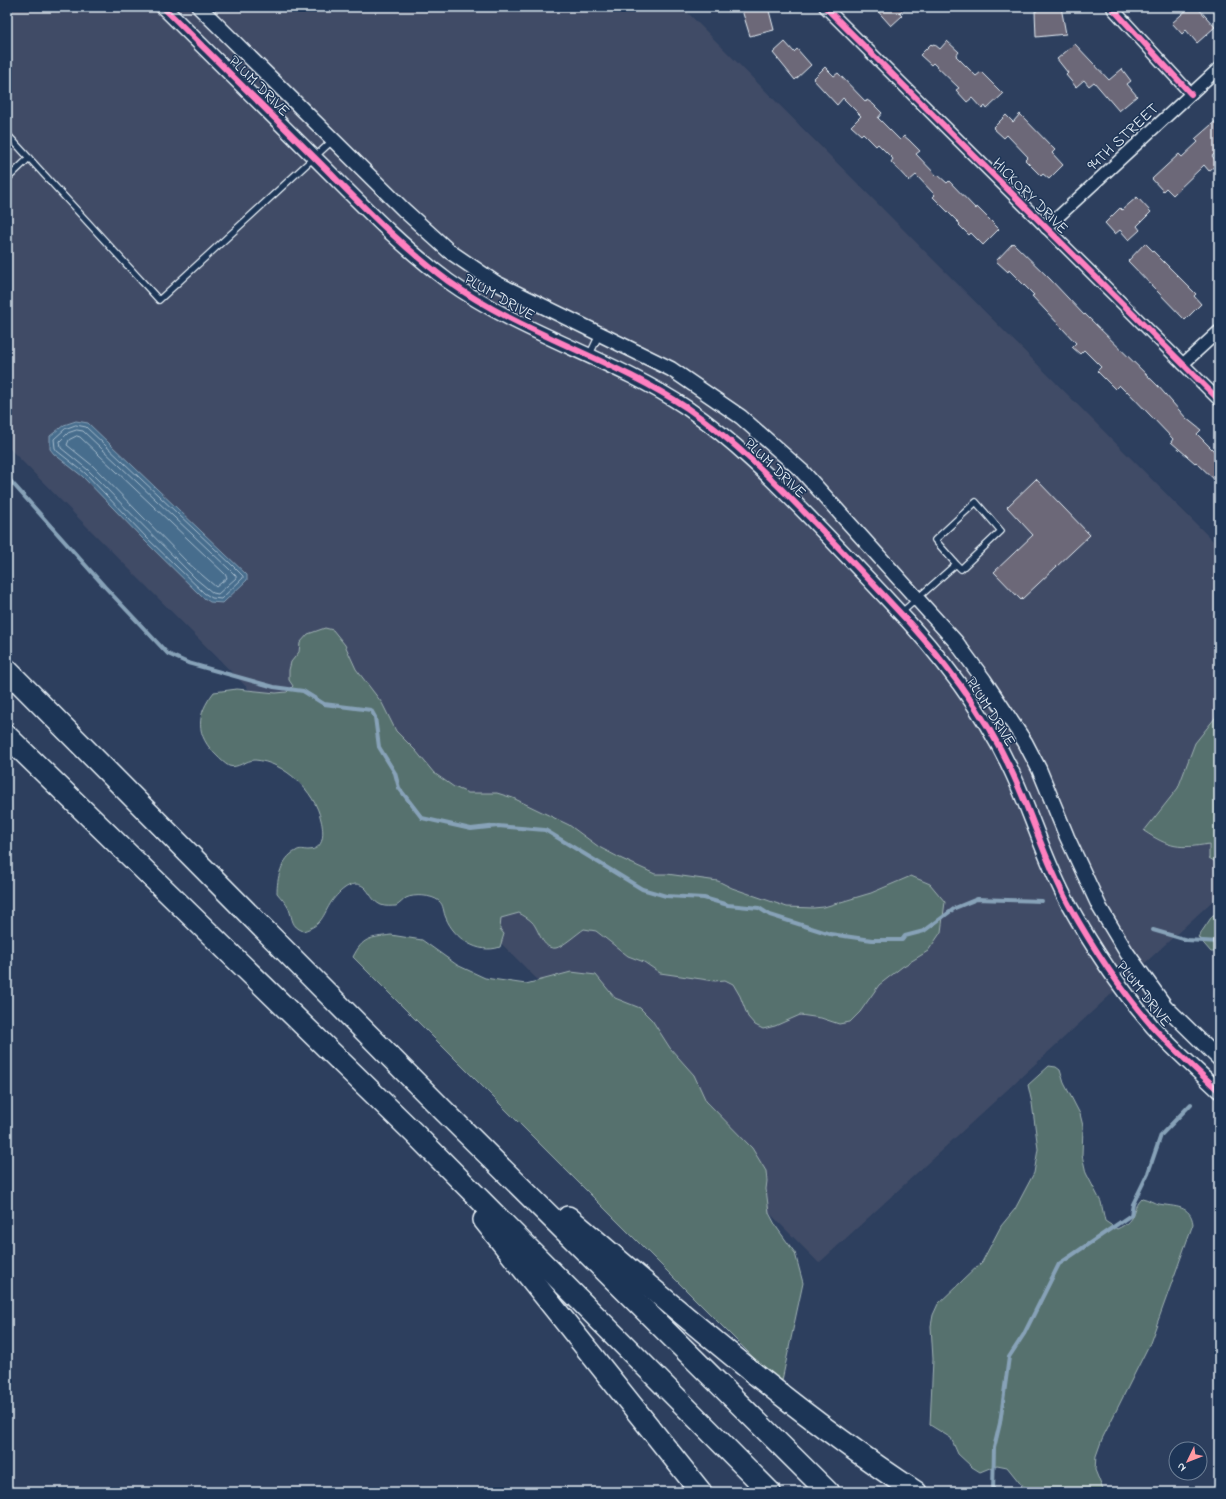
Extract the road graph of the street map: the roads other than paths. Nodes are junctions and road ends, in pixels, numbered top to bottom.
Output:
1 (163, 7) edge
2 (199, 7) edge
3 (825, 7) edge
4 (1113, 9) dead end
5 (1219, 68) edge
6 (1191, 94) junction
7 (7, 134) edge
8 (333, 140) junction
9 (314, 157) junction
10 (29, 158) junction
11 (7, 179) edge
12 (1046, 228) junction
13 (1219, 331) edge
14 (600, 333) junction
15 (589, 357) junction
16 (1183, 364) junction
17 (1219, 400) edge
18 (956, 564) junction
19 (917, 599) junction
20 (901, 614) junction
21 (8, 671) edge
22 (7, 736) edge
23 (1133, 962) junction
24 (1113, 975) junction
25 (1219, 1059) edge
26 (1219, 1091) edge
27 (443, 1110) junction
28 (416, 1135) junction
29 (701, 1492) edge
30 (770, 1492) edge
31 (828, 1492) edge
32 (916, 1492) edge

1 - 9 street, PLUM DRIVE
2 - 8 street, PLUM DRIVE
3 - 12 street, HICKORY DRIVE
4 - 6 street
5 - 6 street, 94TH STREET
6 - 12 street, 94TH STREET
7 - 10 lane
8 - 9 lane
8 - 14 street, PLUM DRIVE
9 - 10 lane
9 - 15 street, PLUM DRIVE
10 - 11 lane
12 - 16 street, HICKORY DRIVE
13 - 16 street
14 - 15 lane
14 - 19 street, PLUM DRIVE
15 - 20 street, PLUM DRIVE
16 - 17 street, HICKORY DRIVE
18 - 18 lane
18 - 19 lane
19 - 20 lane
19 - 23 street, PLUM DRIVE
20 - 24 street, PLUM DRIVE
21 - 27 highway
22 - 28 highway
23 - 24 lane
23 - 25 street, PLUM DRIVE
24 - 26 street, PLUM DRIVE
27 - 31 highway
27 - 32 highway
28 - 29 highway
28 - 30 highway

